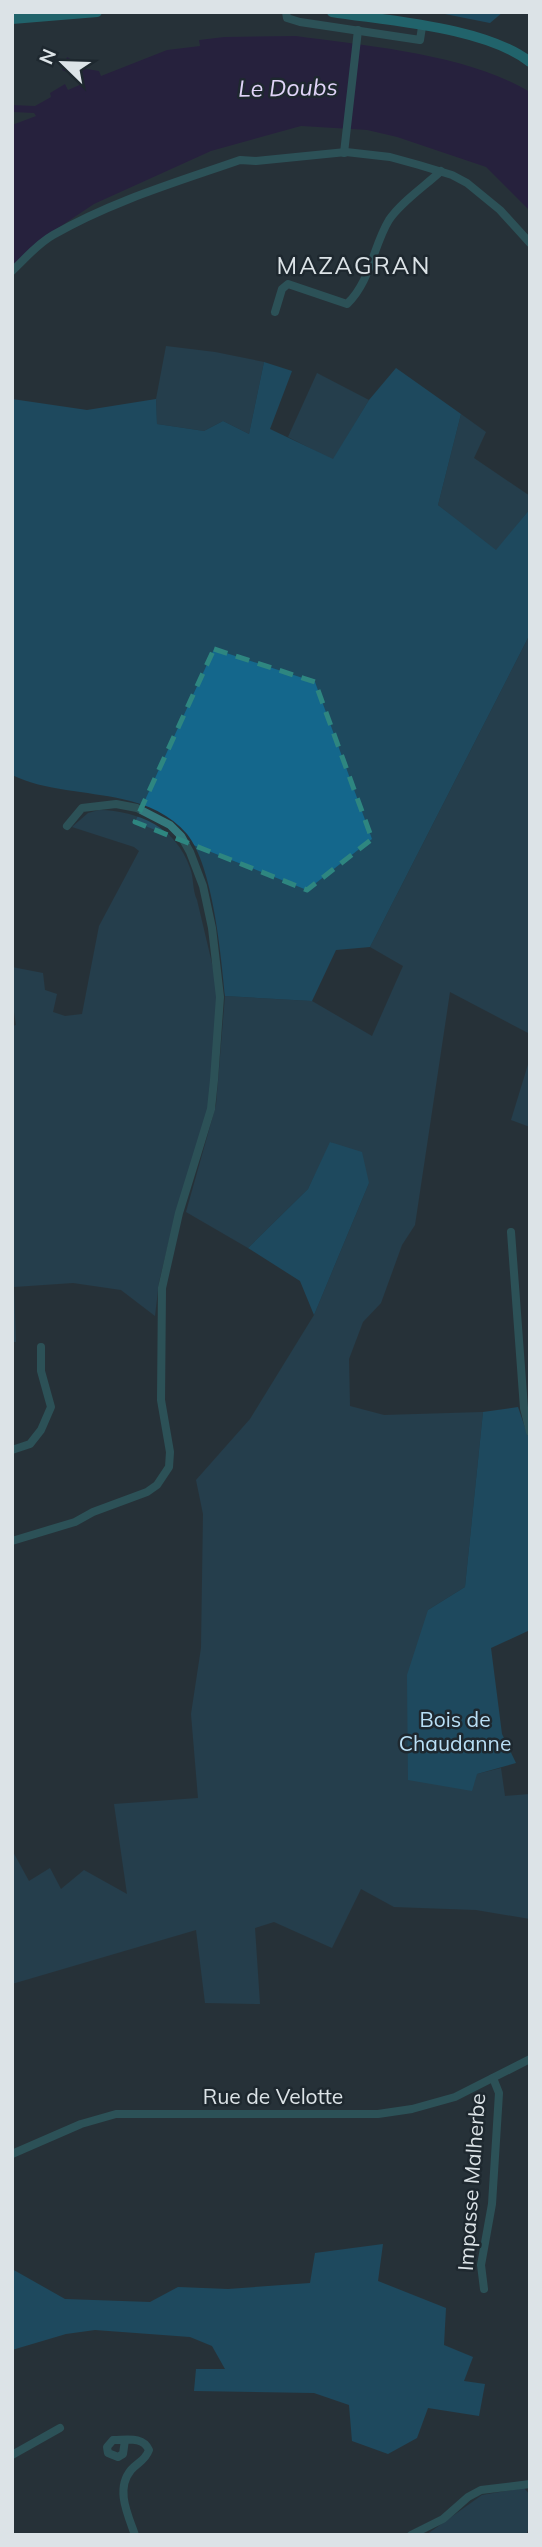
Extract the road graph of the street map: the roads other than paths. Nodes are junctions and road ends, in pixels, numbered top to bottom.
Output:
1 (97, 12) edge
2 (286, 12) edge
3 (332, 12) edge
4 (12, 19) edge
5 (422, 27) junction
6 (358, 34) junction
7 (530, 62) edge
8 (344, 153) junction
9 (441, 171) junction
10 (530, 243) edge
11 (12, 271) edge
12 (275, 312) dead end
13 (66, 826) dead end
14 (511, 1232) dead end
15 (41, 1347) dead end
16 (530, 1432) edge
17 (12, 1450) edge
18 (12, 1541) edge
19 (530, 2059) edge
20 (493, 2078) junction
21 (12, 2154) edge
22 (484, 2289) dead end
23 (60, 2428) dead end
24 (125, 2440) dead end
25 (12, 2455) edge
26 (530, 2484) edge
27 (135, 2535) edge
28 (411, 2535) edge

1 - 4 main road
2 - 6 street
3 - 5 main road
5 - 6 street
5 - 7 main road
6 - 8 street
8 - 9 street
8 - 11 street
9 - 10 street
9 - 12 street
13 - 18 street
14 - 16 street
15 - 17 street
19 - 20 street, Rue de Velotte
20 - 21 street, Rue de Velotte
20 - 22 street, Impasse Malherbe
23 - 25 street
24 - 27 street
26 - 28 street

